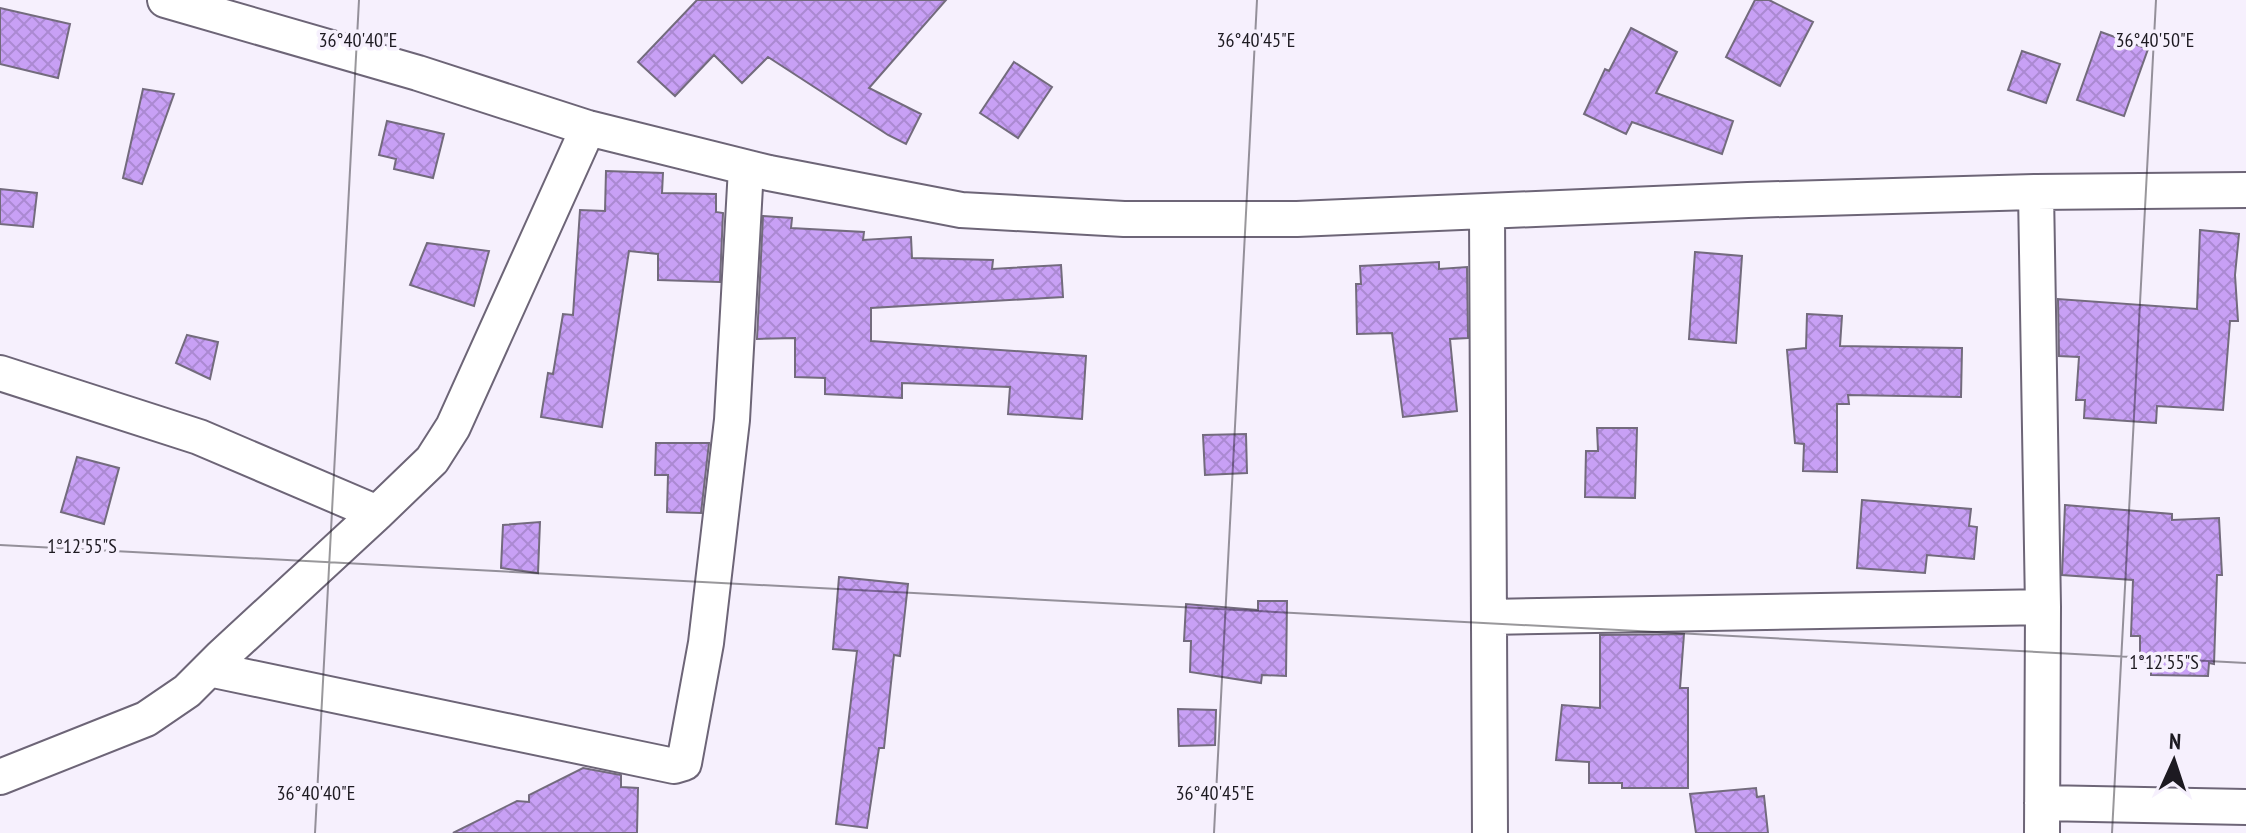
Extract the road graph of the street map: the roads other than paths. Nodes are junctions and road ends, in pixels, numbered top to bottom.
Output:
1 (165, 0) edge
2 (588, 128) junction
3 (746, 168) junction
4 (2246, 190) edge
5 (2036, 192) junction
6 (1487, 211) junction
7 (0, 373) edge
8 (377, 513) junction
9 (2043, 607) junction
10 (1489, 617) junction
11 (209, 669) junction
12 (0, 777) edge
13 (2246, 807) edge
14 (2042, 818) edge
15 (1490, 833) edge

1 - 2 street
2 - 3 street
2 - 8 street
3 - 6 street
3 - 11 street
4 - 5 street
5 - 6 street
5 - 9 street
6 - 10 street
7 - 8 street
8 - 11 street
9 - 10 street
9 - 14 street
10 - 15 street
11 - 12 street
13 - 14 street

